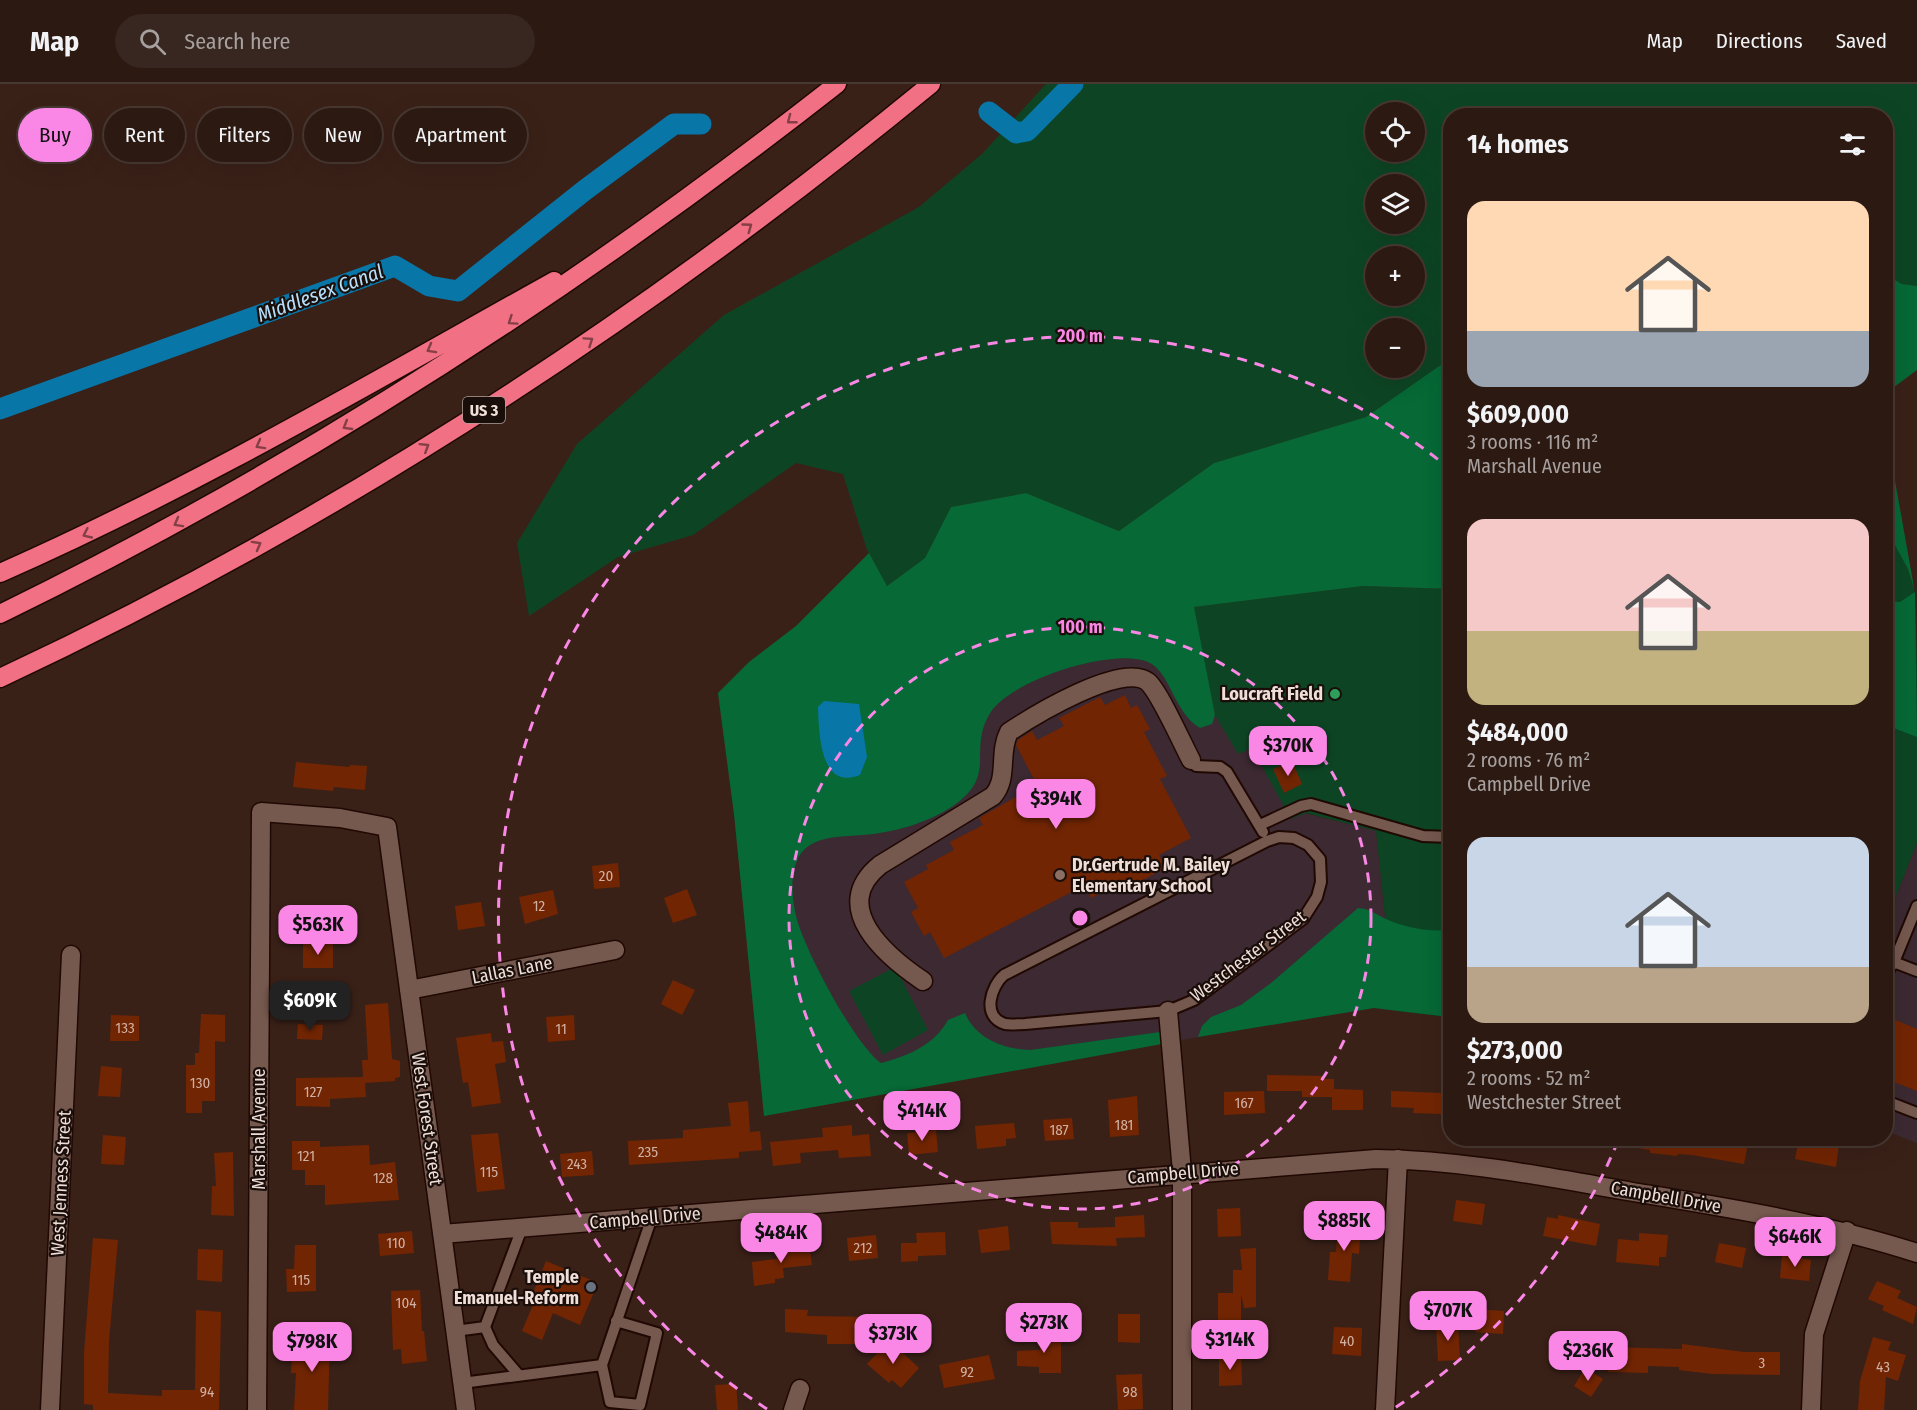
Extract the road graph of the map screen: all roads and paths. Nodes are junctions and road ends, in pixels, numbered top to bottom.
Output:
1 (837, 84) edge
2 (930, 84) edge
3 (647, 229) junction
4 (236, 557) junction
5 (0, 573) edge
6 (0, 614) edge
7 (0, 678) edge
8 (0, 692) edge
9 (1191, 760) joint
10 (1260, 825) junction
11 (387, 827) joint
12 (1443, 837) edge
13 (1267, 841) junction
14 (1917, 906) edge
15 (615, 950) dead end
16 (1893, 955) edge
17 (71, 956) dead end
18 (1893, 962) edge
19 (1917, 971) edge
20 (923, 981) dead end
21 (409, 990) junction
22 (1168, 1011) junction
23 (1893, 1104) edge
24 (1917, 1113) edge
25 (1398, 1159) junction
26 (1182, 1172) junction
27 (652, 1217) junction
28 (522, 1228) junction
29 (1847, 1231) junction
30 (442, 1234) junction
31 (1917, 1252) edge
32 (616, 1321) junction
33 (485, 1327) junction
34 (455, 1331) junction
35 (602, 1365) junction
36 (518, 1374) junction
37 (462, 1383) junction
38 (800, 1389) dead end
39 (50, 1410) edge
40 (257, 1410) edge
41 (466, 1410) edge
42 (793, 1410) edge
43 (1182, 1410) edge
44 (1385, 1410) edge
45 (1811, 1410) edge

1 -> 3 highway
4 -> 2 highway, US 3
3 -> 5 highway
3 -> 6 highway
4 - 7 highway, US 3
4 - 8 highway
9 - 10 lane
9 - 20 street
10 - 12 lane
10 - 13 lane
11 - 21 street, West Forest Street
11 - 40 street, Marshall Avenue
13 - 22 lane, Westchester Street
13 - 22 lane, Westchester Street
14 - 16 lane
15 - 21 street, Lallas Lane
17 - 39 street, West Jenness Street
18 - 19 lane
21 - 30 street, West Forest Street
22 - 26 street
23 - 24 lane
25 - 26 street, Campbell Drive
25 - 29 street, Campbell Drive
25 - 44 street
26 - 27 street, Campbell Drive
26 - 43 street
27 - 28 street, Campbell Drive
27 - 32 lane
28 - 30 street, Campbell Drive
28 - 33 lane
29 - 31 street, Campbell Drive
29 - 45 street
30 - 34 street, West Forest Street
32 - 35 lane
32 - 35 lane
33 - 34 lane
33 - 36 lane
34 - 37 street, West Forest Street
35 - 36 lane
36 - 37 lane
37 - 41 street, West Forest Street
38 - 42 street

